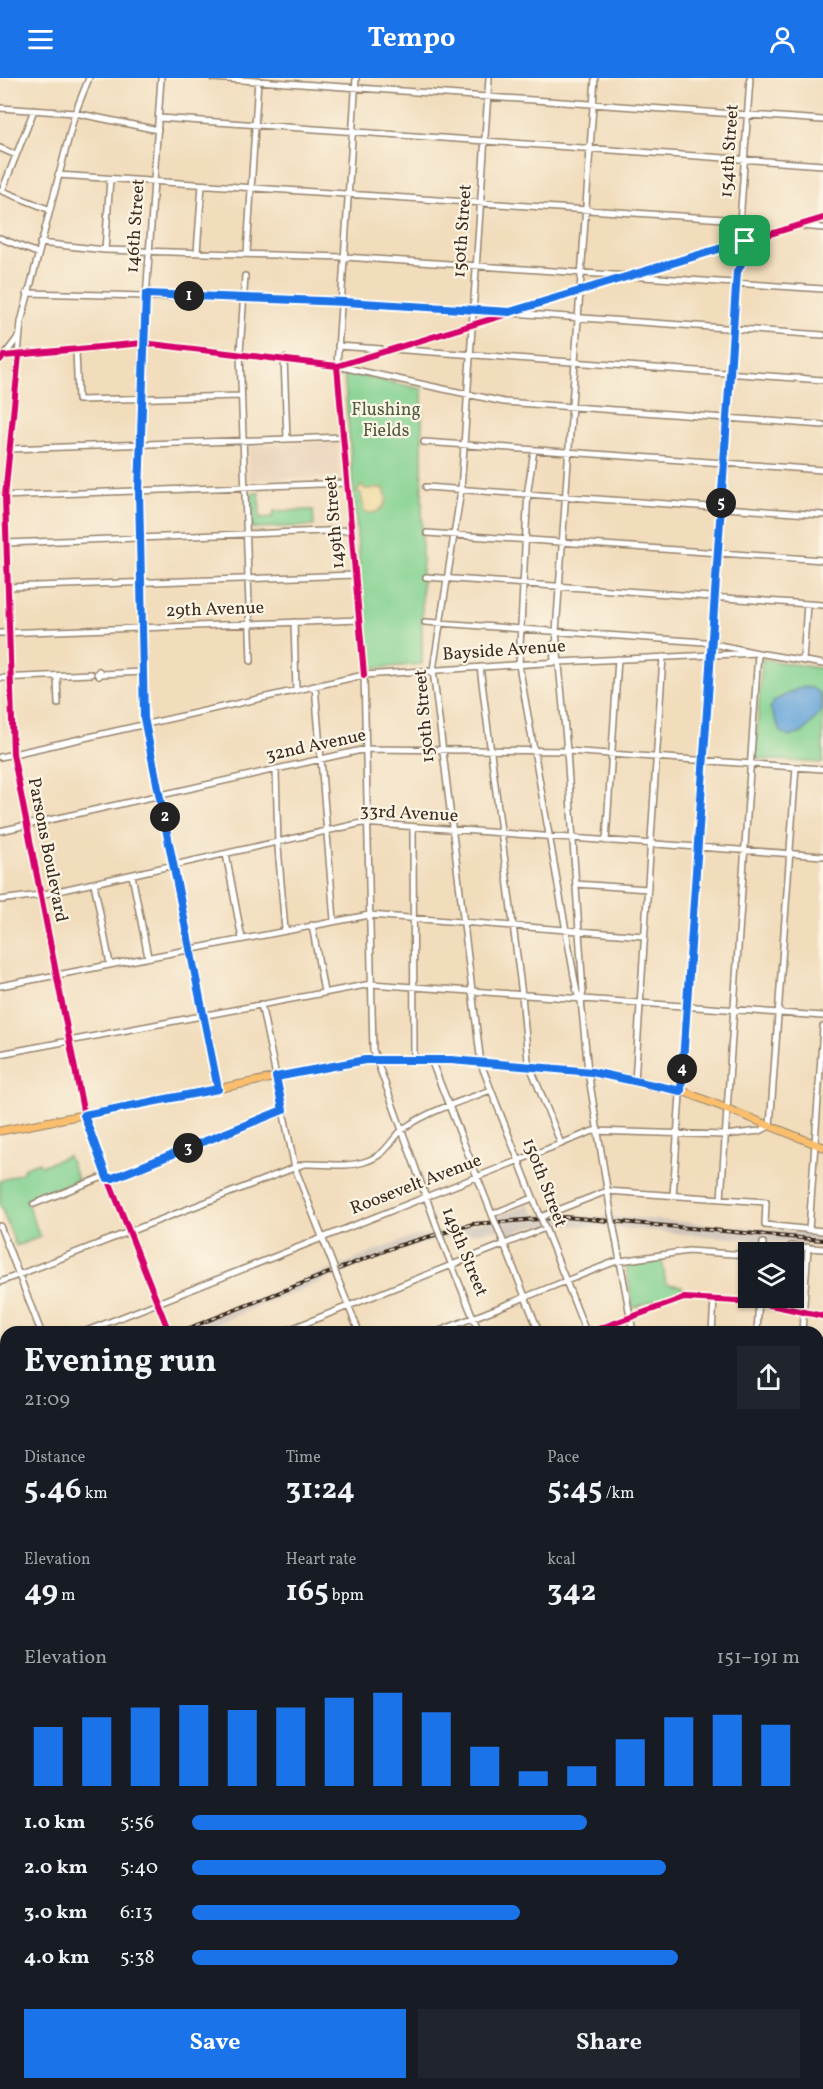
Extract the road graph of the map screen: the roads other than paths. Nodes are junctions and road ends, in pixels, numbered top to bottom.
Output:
1 (89, 78) edge
2 (161, 78) edge
3 (213, 78) edge
4 (356, 78) edge
5 (489, 78) edge
6 (595, 78) edge
7 (750, 78) edge
8 (258, 80) edge
9 (356, 88) junction
10 (488, 97) junction
11 (593, 104) junction
12 (0, 108) edge
13 (34, 110) junction
14 (75, 114) junction
15 (747, 115) junction
16 (159, 118) junction
17 (823, 120) edge
18 (255, 126) junction
19 (158, 130) junction
20 (352, 132) junction
21 (485, 142) junction
22 (0, 148) edge
23 (590, 149) junction
24 (16, 155) junction
25 (744, 159) junction
26 (823, 165) edge
27 (58, 175) junction
28 (110, 179) junction
29 (154, 182) junction
30 (202, 185) junction
31 (251, 188) junction
32 (1, 190) edge
33 (348, 195) junction
34 (480, 204) junction
35 (48, 209) junction
36 (585, 210) junction
37 (823, 218) edge
38 (740, 220) junction
39 (797, 225) junction
40 (823, 228) edge
41 (0, 238) edge
42 (742, 242) junction
43 (40, 243) junction
44 (105, 250) junction
45 (149, 252) junction
46 (197, 252) junction
47 (37, 253) junction
48 (247, 253) junction
49 (344, 257) junction
50 (476, 266) junction
51 (663, 266) junction
52 (580, 273) junction
53 (245, 276) dead end
54 (632, 276) junction
55 (663, 278) junction
56 (736, 284) junction
57 (823, 289) edge
58 (579, 291) junction
59 (27, 293) junction
60 (146, 294) junction
61 (243, 298) junction
62 (341, 302) junction
63 (541, 303) junction
64 (473, 310) junction
65 (510, 312) junction
66 (540, 315) junction
67 (577, 318) junction
68 (472, 323) junction
69 (733, 329) junction
70 (20, 335) junction
71 (823, 335) edge
72 (416, 340) junction
73 (143, 343) junction
74 (338, 346) junction
75 (386, 349) junction
76 (76, 350) junction
77 (417, 351) junction
78 (240, 353) junction
79 (19, 355) junction
80 (470, 356) junction
81 (1, 358) edge
82 (284, 358) junction
83 (353, 358) junction
84 (574, 363) junction
85 (337, 366) junction
86 (354, 369) junction
87 (730, 373) junction
88 (823, 380) edge
89 (467, 395) junction
90 (242, 396) junction
91 (141, 399) junction
92 (571, 407) junction
93 (726, 418) junction
94 (823, 425) edge
95 (343, 437) junction
96 (287, 439) junction
97 (243, 441) junction
98 (424, 442) dead end
99 (140, 444) junction
100 (464, 445) junction
101 (9, 449) junction
102 (534, 450) junction
103 (568, 452) junction
104 (723, 463) junction
105 (823, 470) edge
106 (347, 483) junction
107 (245, 487) junction
108 (426, 487) dead end
109 (460, 490) junction
110 (139, 491) junction
111 (528, 494) junction
112 (2, 496) edge
113 (565, 497) junction
114 (720, 508) junction
115 (823, 515) edge
116 (351, 530) junction
117 (427, 533) dead end
118 (246, 534) junction
119 (454, 535) junction
120 (140, 538) junction
121 (525, 540) junction
122 (562, 542) junction
123 (6, 543) junction
124 (717, 553) junction
125 (823, 560) edge
126 (355, 575) junction
127 (426, 577) dead end
128 (248, 579) junction
129 (448, 579) junction
130 (142, 583) junction
131 (523, 584) junction
132 (8, 587) junction
133 (559, 587) junction
134 (714, 598) junction
135 (807, 604) junction
136 (823, 605) edge
137 (360, 620) junction
138 (294, 622) junction
139 (425, 622) dead end
140 (250, 624) junction
141 (441, 624) junction
142 (144, 627) junction
143 (521, 629) junction
144 (9, 632) junction
145 (556, 632) junction
146 (0, 633) edge
147 (711, 643) junction
148 (758, 653) junction
149 (710, 656) junction
150 (663, 657) junction
151 (618, 659) junction
152 (251, 661) dead end
153 (803, 661) junction
154 (556, 662) junction
155 (823, 664) edge
156 (519, 665) junction
157 (480, 667) junction
158 (433, 670) junction
159 (143, 672) junction
160 (91, 674) dead end
161 (101, 674) dead end
162 (364, 675) junction
163 (57, 676) junction
164 (11, 677) junction
165 (0, 678) edge
166 (315, 686) junction
167 (296, 690) junction
168 (57, 704) dead end
169 (146, 724) junction
170 (366, 749) junction
171 (442, 750) junction
172 (491, 750) junction
173 (533, 750) junction
174 (567, 751) junction
175 (13, 754) junction
176 (612, 754) junction
177 (657, 757) junction
178 (0, 758) edge
179 (320, 759) junction
180 (703, 760) junction
181 (751, 764) junction
182 (796, 767) junction
183 (276, 769) junction
184 (823, 769) edge
185 (160, 795) junction
186 (367, 824) junction
187 (27, 825) junction
188 (412, 828) junction
189 (452, 830) junction
190 (0, 831) edge
191 (326, 831) junction
192 (502, 834) junction
193 (550, 837) junction
194 (573, 839) junction
195 (606, 841) junction
196 (279, 842) junction
197 (651, 844) junction
198 (697, 847) junction
199 (745, 851) junction
200 (226, 854) junction
201 (790, 854) junction
202 (823, 856) edge
203 (174, 865) junction
204 (132, 875) junction
205 (94, 883) junction
206 (576, 884) junction
207 (648, 889) junction
208 (40, 895) junction
209 (0, 900) edge
210 (369, 915) junction
211 (412, 917) junction
212 (334, 921) junction
213 (463, 921) junction
214 (312, 925) junction
215 (514, 926) junction
216 (285, 930) junction
217 (566, 930) junction
218 (579, 932) junction
219 (644, 936) junction
220 (242, 939) junction
221 (190, 949) junction
222 (148, 957) junction
223 (110, 964) junction
224 (56, 975) junction
225 (371, 984) junction
226 (0, 986) edge
227 (413, 986) junction
228 (471, 991) junction
229 (324, 992) junction
230 (522, 995) junction
231 (581, 1000) junction
232 (261, 1004) junction
233 (640, 1004) junction
234 (686, 1007) junction
235 (734, 1010) junction
236 (779, 1014) junction
237 (203, 1016) junction
238 (823, 1016) edge
239 (823, 1027) edge
240 (69, 1041) junction
241 (0, 1054) edge
242 (377, 1060) junction
243 (414, 1060) junction
244 (431, 1060) junction
245 (480, 1062) junction
246 (530, 1066) junction
247 (588, 1071) junction
248 (276, 1077) junction
249 (635, 1081) junction
250 (218, 1089) junction
251 (491, 1090) junction
252 (681, 1091) junction
253 (450, 1106) junction
254 (727, 1108) junction
255 (283, 1110) junction
256 (84, 1115) junction
257 (770, 1126) junction
258 (403, 1129) junction
259 (0, 1131) edge
260 (597, 1131) junction
261 (725, 1135) junction
262 (678, 1136) junction
263 (815, 1143) junction
264 (561, 1144) junction
265 (823, 1147) edge
266 (519, 1161) junction
267 (295, 1168) junction
268 (478, 1177) junction
269 (107, 1178) junction
270 (607, 1191) junction
271 (673, 1196) junction
272 (426, 1197) junction
273 (533, 1198) junction
274 (721, 1199) junction
275 (34, 1204) dead end
276 (493, 1215) junction
277 (541, 1218) junction
278 (0, 1226) edge
279 (545, 1228) junction
280 (809, 1230) junction
281 (823, 1231) edge
282 (129, 1233) junction
283 (322, 1238) junction
284 (504, 1245) junction
285 (804, 1247) edge
286 (808, 1247) junction
287 (823, 1248) edge
288 (738, 1254) edge
289 (619, 1261) junction
290 (453, 1265) junction
291 (18, 1275) junction
292 (566, 1281) junction
293 (0, 1282) edge
294 (525, 1297) junction
295 (714, 1299) junction
296 (738, 1300) edge
297 (157, 1303) junction
298 (349, 1306) junction
299 (758, 1308) edge
300 (788, 1308) edge
301 (803, 1312) junction
302 (823, 1316) edge
303 (473, 1317) junction
304 (628, 1318) junction
305 (38, 1326) edge
306 (99, 1326) edge
307 (167, 1326) edge
308 (298, 1326) edge
309 (357, 1326) edge
310 (451, 1326) edge
311 (477, 1326) edge
312 (537, 1326) edge
313 (585, 1326) edge
314 (605, 1326) edge
315 (631, 1326) edge
316 (712, 1326) edge
317 (757, 1326) edge
318 (802, 1326) edge

1 - 14 street, Parsons Boulevard
2 - 16 street, 146th Street
3 - 8 street
4 - 9 street, 149th Street
5 - 10 street, 150th Street
6 - 11 street
7 - 15 street, 154th Street
8 - 9 street
8 - 18 street
9 - 10 street
9 - 20 street, 149th Street
10 - 11 street
10 - 21 street, 150th Street
11 - 15 street
11 - 23 street
12 - 13 street
13 - 14 street
13 - 24 street
14 - 19 street
14 - 27 street, Parsons Boulevard
15 - 17 street
15 - 25 street, 154th Street
16 - 18 street
16 - 19 street, 146th Street
18 - 20 street
18 - 31 street
19 - 29 street, 146th Street
20 - 21 street
20 - 33 street, 149th Street
21 - 23 street
21 - 34 street, 150th Street
22 - 24 street
23 - 25 street
23 - 36 street
24 - 32 street
25 - 26 street
25 - 38 street, 154th Street
27 - 28 street
27 - 35 street, Parsons Boulevard
28 - 29 street
28 - 44 street
29 - 30 street
29 - 45 street, 146th Street
30 - 31 street
30 - 46 street
31 - 33 street
31 - 48 street
32 - 35 street
33 - 34 street
33 - 49 street, 149th Street
34 - 36 street
34 - 50 street, 150th Street
35 - 43 street, Parsons Boulevard
36 - 38 street
36 - 52 street
37 - 39 street
38 - 42 street, 154th Street
39 - 40 street
39 - 42 street
41 - 47 street
42 - 51 street
42 - 56 street, 154th Street
43 - 44 street
43 - 47 street, Parsons Boulevard
44 - 45 street
45 - 46 street
45 - 60 street, 146th Street
46 - 48 street
47 - 59 street, Parsons Boulevard
48 - 49 street
49 - 50 street
49 - 62 street, 149th Street
50 - 52 street
50 - 64 street, 150th Street
51 - 54 street
51 - 55 street
52 - 54 street
52 - 58 street
53 - 61 street
54 - 55 street
54 - 58 street
55 - 56 street
56 - 57 street
56 - 69 street, 154th Street
58 - 63 street
58 - 67 street
59 - 60 street
59 - 70 street, Parsons Boulevard
60 - 61 street
60 - 73 street, 146th Street
61 - 62 street
61 - 78 street
62 - 64 street
62 - 74 street, 149th Street
63 - 65 street
63 - 66 street
64 - 65 street
64 - 68 street, 150th Street
65 - 66 street
65 - 68 street
66 - 67 street
67 - 69 street
67 - 84 street
68 - 72 street
68 - 80 street, 150th Street
69 - 71 street
69 - 87 street, 154th Street
70 - 79 street, Parsons Boulevard
70 - 81 street
72 - 75 street
72 - 77 street
73 - 76 street
73 - 78 street
73 - 91 street, 146th Street
74 - 75 street
74 - 85 street, 149th Street
75 - 77 street
75 - 83 street
76 - 79 street
76 - 91 street
77 - 80 street
78 - 82 street
78 - 90 street
79 - 81 street
79 - 101 street, Parsons Boulevard
80 - 84 street
80 - 89 street, 150th Street
82 - 85 street
82 - 96 street
83 - 85 street
83 - 86 street
84 - 87 street
84 - 92 street
85 - 86 street
85 - 95 street, 149th Street
86 - 89 street
87 - 88 street
87 - 93 street, 154th Street
89 - 92 street
89 - 100 street, 150th Street
90 - 91 street
90 - 97 street
91 - 99 street, 146th Street
92 - 93 street
92 - 103 street
93 - 94 street
93 - 104 street, 154th Street
95 - 96 street
95 - 106 street, 149th Street
96 - 97 street
97 - 99 street
97 - 107 street
98 - 100 street
99 - 101 street
99 - 110 street, 146th Street
100 - 102 street
100 - 109 street, 150th Street
101 - 112 street, Parsons Boulevard
102 - 103 street
102 - 111 street
103 - 104 street
103 - 113 street
104 - 105 street
104 - 114 street, 154th Street
106 - 107 street
106 - 116 street, 149th Street
107 - 110 street
107 - 118 street
108 - 109 street
109 - 111 street
109 - 119 street, 150th Street
110 - 112 street
110 - 120 street, 146th Street
111 - 113 street
111 - 121 street
112 - 123 street, Parsons Boulevard
113 - 114 street
113 - 122 street
114 - 115 street
114 - 124 street, 154th Street
116 - 118 street
116 - 126 street, 149th Street
117 - 119 street
118 - 120 street
118 - 128 street
119 - 121 street
119 - 129 street, 150th Street
120 - 123 street
120 - 130 street, 146th Street
121 - 122 street
121 - 131 street
122 - 124 street
122 - 133 street
123 - 132 street, Parsons Boulevard
124 - 125 street
124 - 134 street, 154th Street
126 - 128 street
126 - 137 street, 149th Street
127 - 129 street
128 - 130 street
128 - 140 street
129 - 131 street
129 - 141 street, 150th Street
130 - 132 street
130 - 142 street, 146th Street
131 - 133 street
131 - 143 street
132 - 144 street, Parsons Boulevard
133 - 134 street
133 - 145 street
134 - 135 street
134 - 147 street, 154th Street
135 - 136 street
135 - 153 street
137 - 138 street, 29th Avenue
137 - 162 street, 149th Street
138 - 140 street, 29th Avenue
138 - 167 street
139 - 141 street
140 - 142 street, 29th Avenue
140 - 152 street
141 - 143 street
141 - 158 street, 150th Street
142 - 144 street, 29th Avenue
142 - 159 street, 146th Street
143 - 145 street
143 - 156 street
144 - 146 street, 29th Avenue
144 - 164 street, Parsons Boulevard
145 - 147 street
145 - 154 street
147 - 148 street
147 - 149 street, 154th Street
148 - 149 street, Bayside Avenue
148 - 153 street, Bayside Avenue
148 - 181 street
149 - 150 street, Bayside Avenue
149 - 180 street, 154th Street
150 - 151 street, Bayside Avenue
150 - 177 street
151 - 154 street, Bayside Avenue
151 - 176 street
153 - 155 street
154 - 156 street, Bayside Avenue
154 - 174 street
156 - 157 street, Bayside Avenue
156 - 173 street
157 - 158 street, Bayside Avenue
157 - 172 street
158 - 162 street, Bayside Avenue
158 - 171 street, 150th Street
159 - 161 street
159 - 169 street, 146th Street
160 - 163 street
162 - 166 street, Bayside Avenue
162 - 170 street, 149th Street
163 - 164 street
163 - 168 street
164 - 165 street
164 - 175 street, Parsons Boulevard
166 - 167 street, Bayside Avenue
166 - 179 street
167 - 169 street, Bayside Avenue
169 - 175 street, Bayside Avenue
169 - 185 street, 146th Street
170 - 171 street, 32nd Avenue
170 - 179 street, 32nd Avenue
170 - 186 street, 149th Street
171 - 172 street, 32nd Avenue
171 - 189 street, 150th Street
172 - 173 street, 32nd Avenue
172 - 192 street
173 - 174 street, 32nd Avenue
173 - 193 street
174 - 176 street, 32nd Avenue
174 - 194 street
175 - 178 street, Bayside Avenue
175 - 187 street, Parsons Boulevard
176 - 177 street, 32nd Avenue
176 - 195 street
177 - 180 street, 32nd Avenue
177 - 197 street
179 - 183 street, 32nd Avenue
179 - 191 street
180 - 181 street, 32nd Avenue
180 - 198 street, 154th Street
181 - 182 street, 32nd Avenue
181 - 199 street
182 - 184 street, 32nd Avenue
182 - 201 street
183 - 185 street, 32nd Avenue
183 - 196 street
185 - 187 street, 32nd Avenue
185 - 203 street, 146th Street
186 - 188 street, 33rd Avenue
186 - 191 street, 33rd Avenue
186 - 210 street, 149th Street
187 - 190 street, 32nd Avenue
187 - 208 street, Parsons Boulevard
188 - 189 street, 33rd Avenue
188 - 211 street
189 - 192 street, 33rd Avenue
189 - 213 street, 150th Street
191 - 196 street, 33rd Avenue
191 - 212 street
192 - 193 street, 33rd Avenue
192 - 215 street
193 - 194 street, 33rd Avenue
193 - 217 street
194 - 195 street, 33rd Avenue
194 - 206 street
195 - 197 street, 33rd Avenue
196 - 200 street, 33rd Avenue
196 - 216 street
197 - 198 street, 33rd Avenue
197 - 207 street
198 - 199 street, 33rd Avenue
198 - 234 street, 154th Street
199 - 201 street, 33rd Avenue
199 - 235 street
200 - 203 street, 33rd Avenue
200 - 220 street
201 - 202 street, 33rd Avenue
201 - 236 street
203 - 204 street, 33rd Avenue
203 - 221 street, 146th Street
204 - 205 street, 33rd Avenue
204 - 222 street
205 - 208 street, 33rd Avenue
205 - 223 street
206 - 207 street
206 - 218 street
207 - 219 street
208 - 209 street, 33rd Avenue
208 - 224 street, Parsons Boulevard
210 - 211 street
210 - 212 street
210 - 225 street, 149th Street
211 - 213 street
211 - 227 street
212 - 214 street
213 - 215 street
213 - 228 street, 150th Street
214 - 216 street
214 - 229 street
215 - 217 street
215 - 230 street
216 - 220 street
217 - 218 street
217 - 231 street
218 - 219 street
218 - 231 street
219 - 233 street
220 - 221 street
221 - 222 street
221 - 237 street, 146th Street
222 - 223 street
223 - 224 street
224 - 226 street
224 - 240 street, Parsons Boulevard
225 - 227 street
225 - 229 street
225 - 242 street, 149th Street
227 - 228 street
227 - 243 street
228 - 230 street
228 - 245 street, 150th Street
229 - 232 street
230 - 231 street
230 - 246 street
231 - 233 street
231 - 247 street
232 - 237 street
232 - 248 street
233 - 234 street
233 - 249 street
234 - 235 street
234 - 252 street, 154th Street
235 - 236 street
235 - 254 street
236 - 238 street
236 - 257 street
237 - 240 street
237 - 250 street, 146th Street
239 - 263 street
240 - 241 street
240 - 256 street, Parsons Boulevard
242 - 243 main road
242 - 248 main road
242 - 258 street, 149th Street
243 - 244 main road
244 - 245 main road
244 - 253 street
245 - 246 main road
245 - 251 street, 150th Street
246 - 247 main road
246 - 264 street
247 - 249 main road
247 - 260 street
248 - 250 main road
248 - 255 street
249 - 252 main road
250 - 256 main road
251 - 253 street
251 - 266 street, 150th Street
252 - 254 main road
252 - 262 street, 154th Street
253 - 258 street
253 - 268 street
254 - 257 main road
254 - 261 street
255 - 267 street
255 - 269 street
256 - 259 main road
256 - 269 street, Parsons Boulevard
257 - 261 street, Roosevelt Avenue
257 - 263 main road
258 - 267 street
258 - 272 street, 149th Street
260 - 262 street, Roosevelt Avenue
260 - 264 street, Roosevelt Avenue
260 - 270 street
261 - 262 street, Roosevelt Avenue
261 - 274 street
262 - 271 street, 154th Street
263 - 265 main road
263 - 280 street
264 - 266 street, Roosevelt Avenue
266 - 268 street, Roosevelt Avenue
266 - 273 street, 150th Street
267 - 282 street
267 - 283 street
268 - 272 street, Roosevelt Avenue
268 - 276 street
269 - 275 street
269 - 282 street, Parsons Boulevard
270 - 271 street
270 - 277 street, bridge
270 - 289 street, bridge
271 - 274 street
272 - 283 street, Roosevelt Avenue
272 - 290 street, 149th Street, bridge
273 - 276 street
273 - 277 street, 150th Street, bridge
274 - 280 street
276 - 284 street, bridge
277 - 279 street, 150th Street, bridge
278 - 291 street
279 - 284 street
279 - 292 street, 150th Street
280 - 281 street
282 - 291 street
282 - 297 street, Parsons Boulevard
283 - 297 street, Roosevelt Avenue
283 - 298 street, bridge
284 - 290 street
284 - 294 street
285 - 286 street
286 - 287 street
286 - 301 street
288 - 289 street
289 - 292 street
289 - 304 street
290 - 298 street
290 - 303 street, 149th Street
291 - 293 street
291 - 305 street
292 - 294 street
292 - 313 street, 150th Street
294 - 303 street
294 - 312 street
295 - 296 street
295 - 304 street
295 - 316 street
297 - 306 street, Roosevelt Avenue
297 - 307 street, Parsons Boulevard
298 - 308 street
298 - 309 street
299 - 317 street
300 - 301 street
301 - 302 street
301 - 318 street
303 - 310 street
303 - 311 street, 149th Street
304 - 314 street
304 - 315 street

